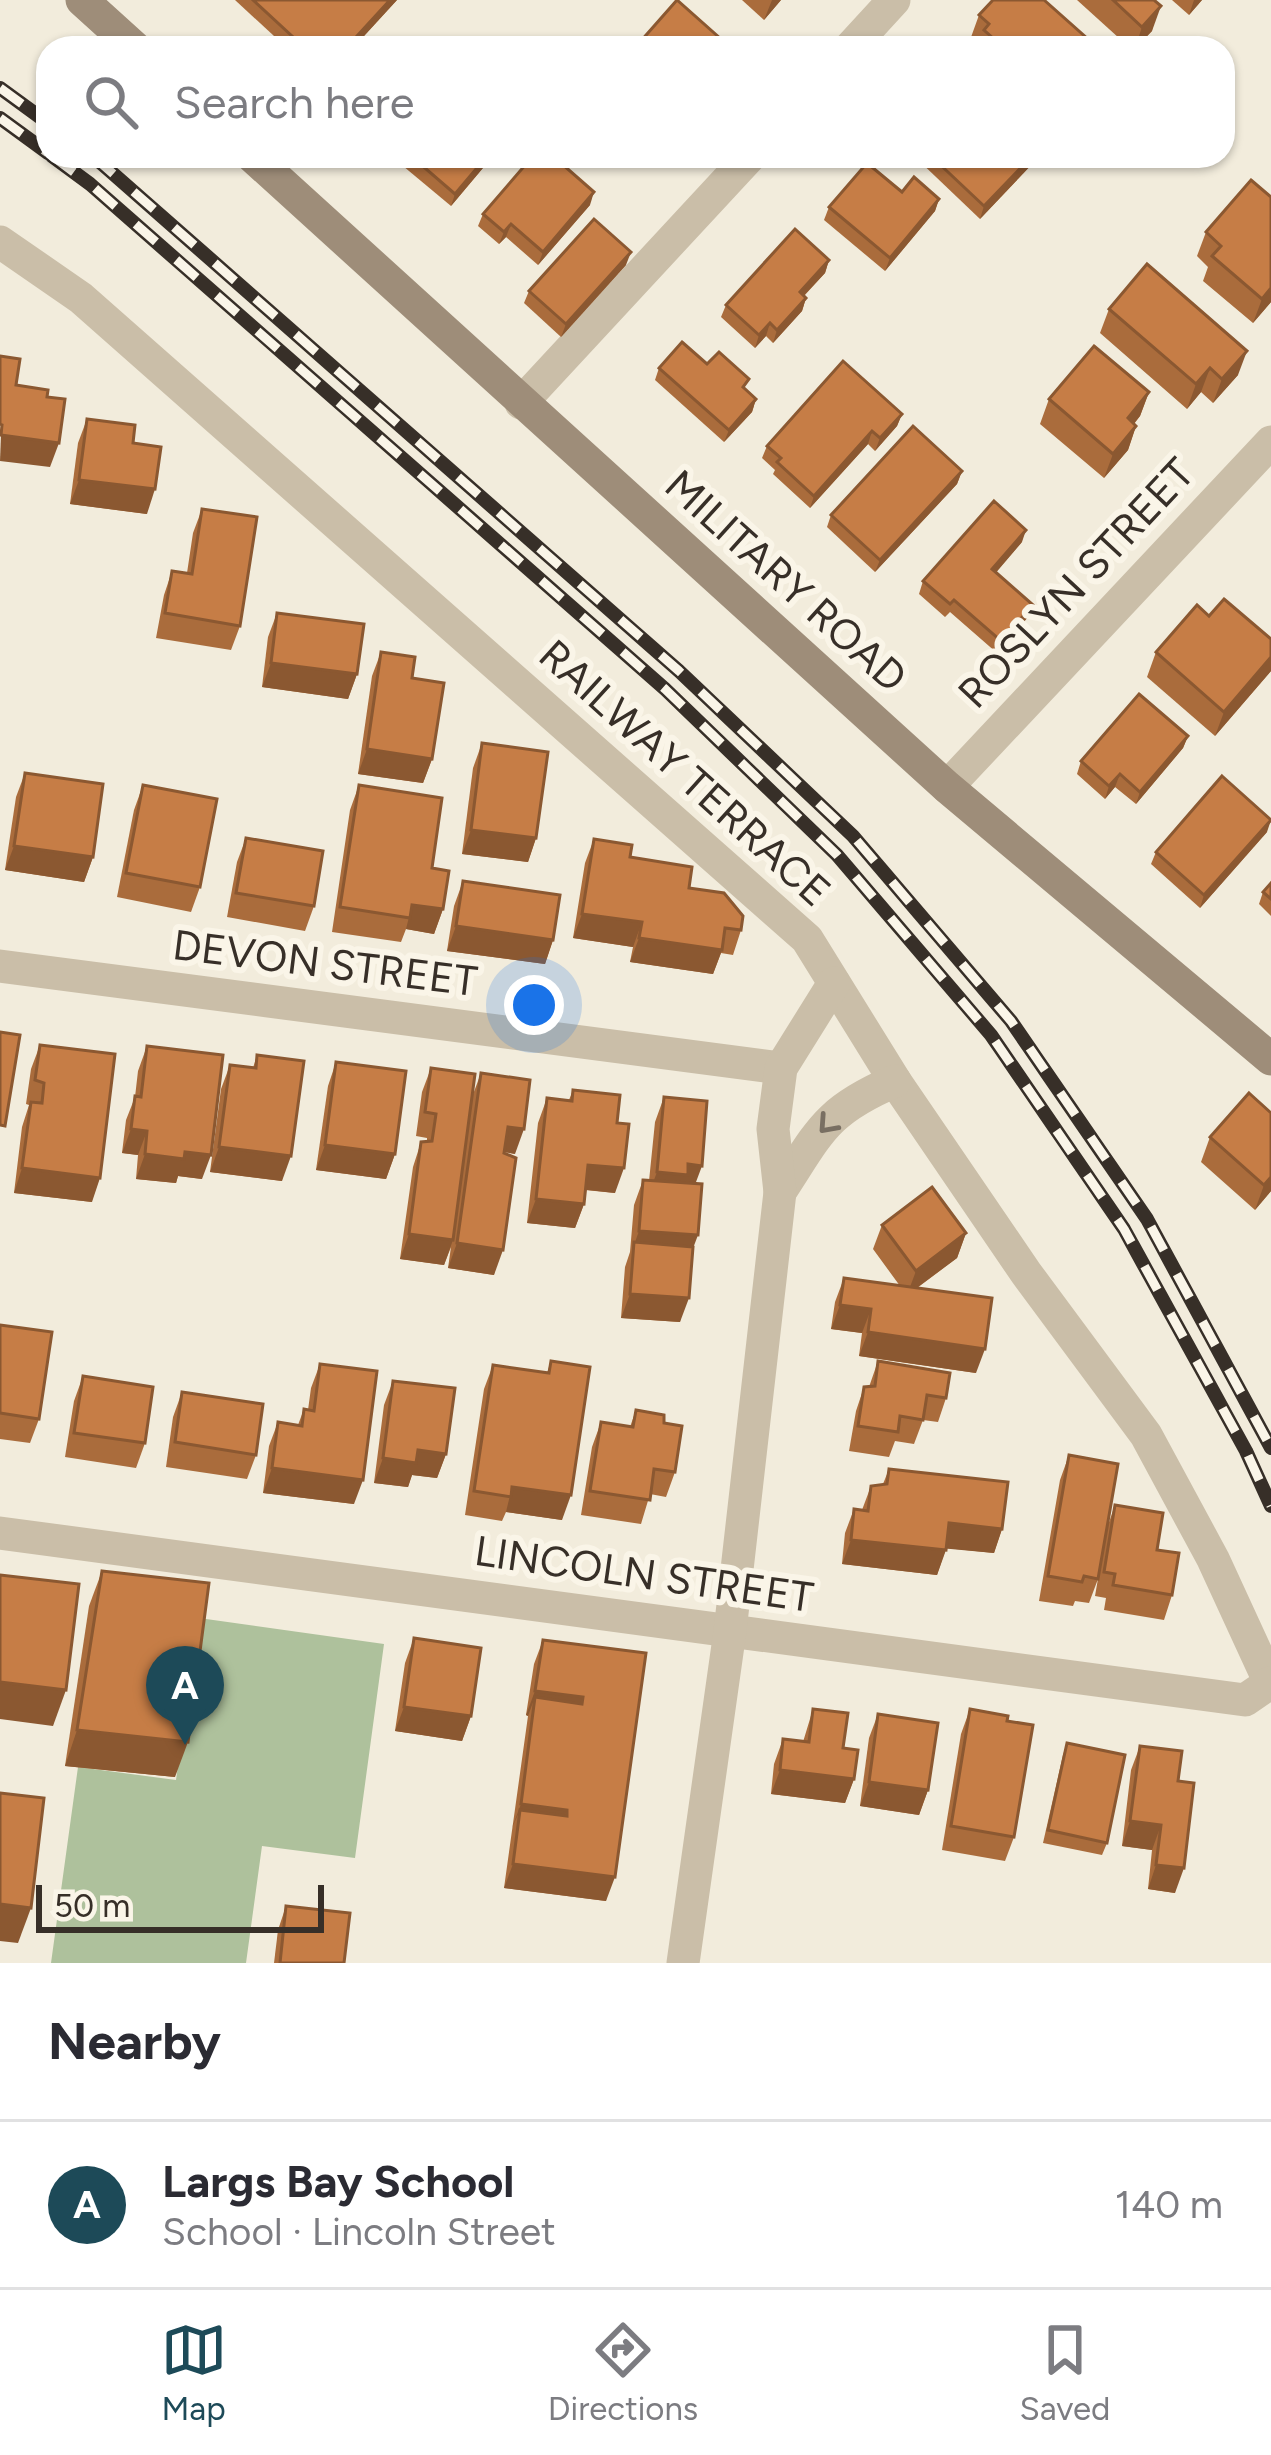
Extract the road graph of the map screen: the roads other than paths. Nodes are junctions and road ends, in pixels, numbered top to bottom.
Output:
1 (894, 0) edge
2 (97, 5) edge
3 (124, 36) edge
4 (861, 36) edge
5 (265, 168) edge
6 (739, 168) edge
7 (0, 242) edge
8 (521, 404) junction
9 (1271, 442) edge
10 (947, 787) junction
11 (0, 966) edge
12 (834, 983) junction
13 (1271, 1059) edge
14 (782, 1069) junction
15 (895, 1081) junction
16 (780, 1192) junction
17 (0, 1533) edge
18 (730, 1631) junction
19 (1271, 1684) edge
20 (683, 1963) edge

1 - 4 street
2 - 3 main road
5 - 8 main road, MILITARY ROAD
6 - 8 street
7 - 12 street, RAILWAY TERRACE
8 - 10 main road, MILITARY ROAD
9 - 10 street, ROSLYN STREET
10 - 13 main road, MILITARY ROAD
11 - 14 street, DEVON STREET
12 - 14 street
12 - 15 street, RAILWAY TERRACE
14 - 16 street
15 -> 16 street
15 - 19 street, RAILWAY TERRACE
16 - 18 street
17 - 18 street, LINCOLN STREET
18 - 19 street, LINCOLN STREET
18 - 20 street

